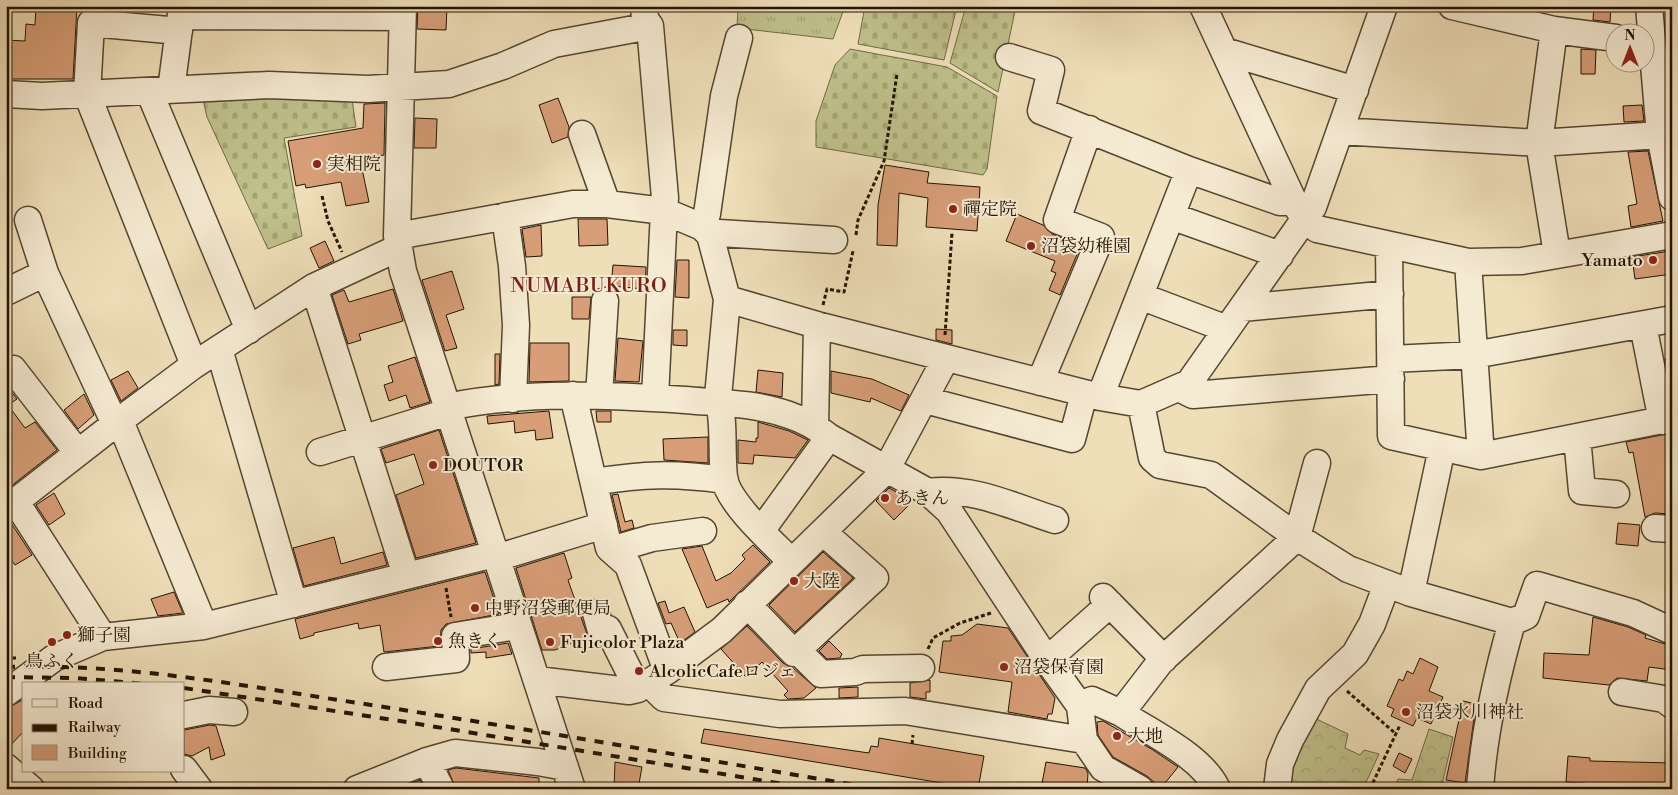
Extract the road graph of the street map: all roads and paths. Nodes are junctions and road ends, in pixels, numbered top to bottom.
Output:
1 (1203, 6) edge
2 (1384, 6) edge
3 (1452, 6) edge
4 (1649, 6) edge
5 (403, 12) edge
6 (647, 16) edge
7 (181, 18) edge
8 (1648, 22) edge
9 (1554, 30) junction
10 (1606, 37) edge
11 (739, 38) dead end
12 (1224, 50) junction
13 (1009, 58) dead end
14 (1652, 72) edge
15 (897, 74) dead end
16 (400, 86) junction
17 (160, 90) junction
18 (1355, 90) junction
19 (6, 94) edge
20 (87, 94) junction
21 (1089, 129) junction
22 (1340, 132) junction
23 (582, 134) dead end
24 (1660, 135) junction
25 (1539, 143) junction
26 (1189, 170) junction
27 (322, 196) dead end
28 (1672, 197) edge
29 (607, 204) junction
30 (664, 211) junction
31 (1299, 211) junction
32 (505, 216) junction
33 (1171, 216) junction
34 (28, 220) dead end
35 (706, 231) junction
36 (952, 233) dead end
37 (1672, 235) edge
38 (398, 242) junction
39 (848, 242) junction
40 (1389, 245) junction
41 (1557, 254) junction
42 (1280, 255) junction
43 (346, 261) dead end
44 (1468, 262) junction
45 (45, 273) junction
46 (314, 287) junction
47 (6, 292) edge
48 (1390, 294) junction
49 (1140, 296) junction
50 (727, 299) junction
51 (605, 300) dead end
52 (1242, 308) junction
53 (1672, 320) edge
54 (817, 325) junction
55 (1643, 325) junction
56 (1227, 329) junction
57 (249, 330) junction
58 (219, 349) junction
59 (1474, 355) junction
60 (944, 357) junction
61 (194, 365) junction
62 (13, 369) dead end
63 (1391, 369) junction
64 (1040, 382) junction
65 (1178, 388) junction
66 (572, 394) junction
67 (1092, 395) junction
68 (600, 396) junction
69 (655, 398) junction
70 (513, 399) junction
71 (925, 400) junction
72 (720, 403) junction
73 (1141, 404) junction
74 (448, 410) junction
75 (1667, 419) edge
76 (117, 422) junction
77 (822, 432) junction
78 (1577, 437) junction
79 (363, 438) junction
80 (1442, 448) junction
81 (320, 452) dead end
82 (78, 453) junction
83 (1480, 456) junction
84 (1317, 463) dead end
85 (886, 470) junction
86 (724, 480) junction
87 (594, 482) junction
88 (928, 492) junction
89 (1616, 494) dead end
90 (11, 506) edge
91 (1055, 520) dead end
92 (604, 525) junction
93 (703, 531) dead end
94 (761, 531) junction
95 (823, 532) junction
96 (1297, 537) junction
97 (611, 550) junction
98 (495, 556) junction
99 (791, 561) junction
100 (442, 568) junction
101 (406, 576) junction
102 (1387, 584) junction
103 (1411, 593) junction
104 (294, 604) junction
105 (747, 604) junction
106 (1010, 604) junction
107 (596, 613) dead end
108 (1512, 622) junction
109 (204, 626) junction
110 (517, 626) junction
111 (1672, 631) edge
112 (455, 636) junction
113 (103, 637) junction
114 (798, 651) junction
115 (1164, 659) junction
116 (1046, 660) junction
117 (386, 667) dead end
118 (921, 668) joint
119 (1331, 677) junction
120 (537, 680) junction
121 (651, 681) junction
122 (24, 682) edge
123 (1622, 692) dead end
124 (1672, 705) edge
125 (1080, 706) junction
126 (234, 712) dead end
127 (1121, 713) junction
128 (185, 715) edge
129 (1400, 725) dead end
130 (1396, 734) junction
131 (1084, 740) junction
132 (427, 761) junction
133 (6, 767) edge
134 (185, 771) edge
135 (568, 778) edge
136 (31, 789) edge
137 (199, 789) edge
138 (357, 789) edge
139 (441, 789) edge
140 (1140, 789) edge
141 (1217, 789) edge
142 (1277, 789) edge
143 (1370, 789) edge
144 (1480, 789) edge

1 - 12 street
2 - 18 street
3 - 9 street
4 - 8 street
5 - 7 street
5 - 16 street
6 - 16 street
6 - 30 street
7 - 17 street
7 - 20 street
9 - 10 street
9 - 25 street
11 - 35 street
12 - 18 street
12 - 31 street
13 - 21 street
14 - 24 street
15 - 39 path
16 - 17 street
16 - 38 street
17 - 20 street
17 - 57 street
18 - 22 street
19 - 20 street
20 - 61 street
21 - 26 street
21 - 64 street
22 - 25 street
22 - 31 street
23 - 29 street
24 - 25 street
24 - 28 street
25 - 41 street
26 - 31 street
26 - 33 street
27 - 43 path
29 - 30 street
29 - 32 street
30 - 35 street
30 - 69 street
31 - 40 street
31 - 42 street
32 - 38 street
32 - 70 street
33 - 42 street
33 - 49 street
34 - 45 street
35 - 39 street
35 - 50 street
36 - 60 path
37 - 41 street
38 - 46 street
38 - 74 street
39 - 54 path
40 - 44 street
40 - 48 street
41 - 44 street
42 - 52 street
44 - 59 street
45 - 47 street
45 - 76 street
46 - 57 street
46 - 79 street
48 - 52 street
48 - 63 street
49 - 56 street
49 - 67 street
50 - 54 street
50 - 72 street
51 - 68 street
52 - 56 street
53 - 55 street
54 - 60 street
54 - 77 street
55 - 59 street
55 - 75 street
56 - 65 street
57 - 58 street
58 - 61 street
58 - 104 street
59 - 63 street
59 - 83 street
60 - 64 street
60 - 71 street
61 - 76 street
62 - 82 street
63 - 65 street
63 - 80 street
64 - 67 street
65 - 73 street
66 - 68 street
66 - 70 street
66 - 87 street
67 - 71 street
67 - 73 street
68 - 69 street
69 - 72 street
70 - 74 street
71 - 85 street
72 - 77 street
72 - 86 street
73 - 96 street
74 - 79 street
74 - 98 street
75 - 78 street
76 - 82 street
76 - 109 street
77 - 85 street
77 - 94 street
78 - 83 street
78 - 89 street
79 - 81 street
79 - 101 street
80 - 83 street
80 - 103 street
82 - 90 street
84 - 96 street
85 - 88 street
85 - 95 street
86 - 87 street
86 - 94 street
87 - 92 street
88 - 91 street
88 - 106 street
90 - 113 street
92 - 97 street
92 - 98 street
93 - 97 street
94 - 99 street
95 - 99 street
95 - 114 street
96 - 102 street
96 - 115 street
97 - 121 street
98 - 100 street
98 - 110 street
99 - 105 street
100 - 101 street
100 - 112 path
101 - 104 street
102 - 103 street
102 - 119 street
103 - 108 street
104 - 109 street
105 - 114 street
105 - 121 street
106 - 116 street
106 - 118 path
107 - 121 street
108 - 111 street
108 - 144 street
109 - 113 street
110 - 112 street
110 - 120 street
112 - 117 street
113 - 122 street
114 - 118 street
115 - 116 street
115 - 127 street
116 - 125 street
119 - 130 path
119 - 142 street
120 - 121 street
120 - 135 street
121 - 131 street
123 - 124 street
125 - 127 street
125 - 131 street
126 - 128 street
127 - 141 street
129 - 130 path
130 - 143 path
131 - 140 street
132 - 135 street
132 - 138 street
132 - 139 street
133 - 136 street
134 - 137 street

